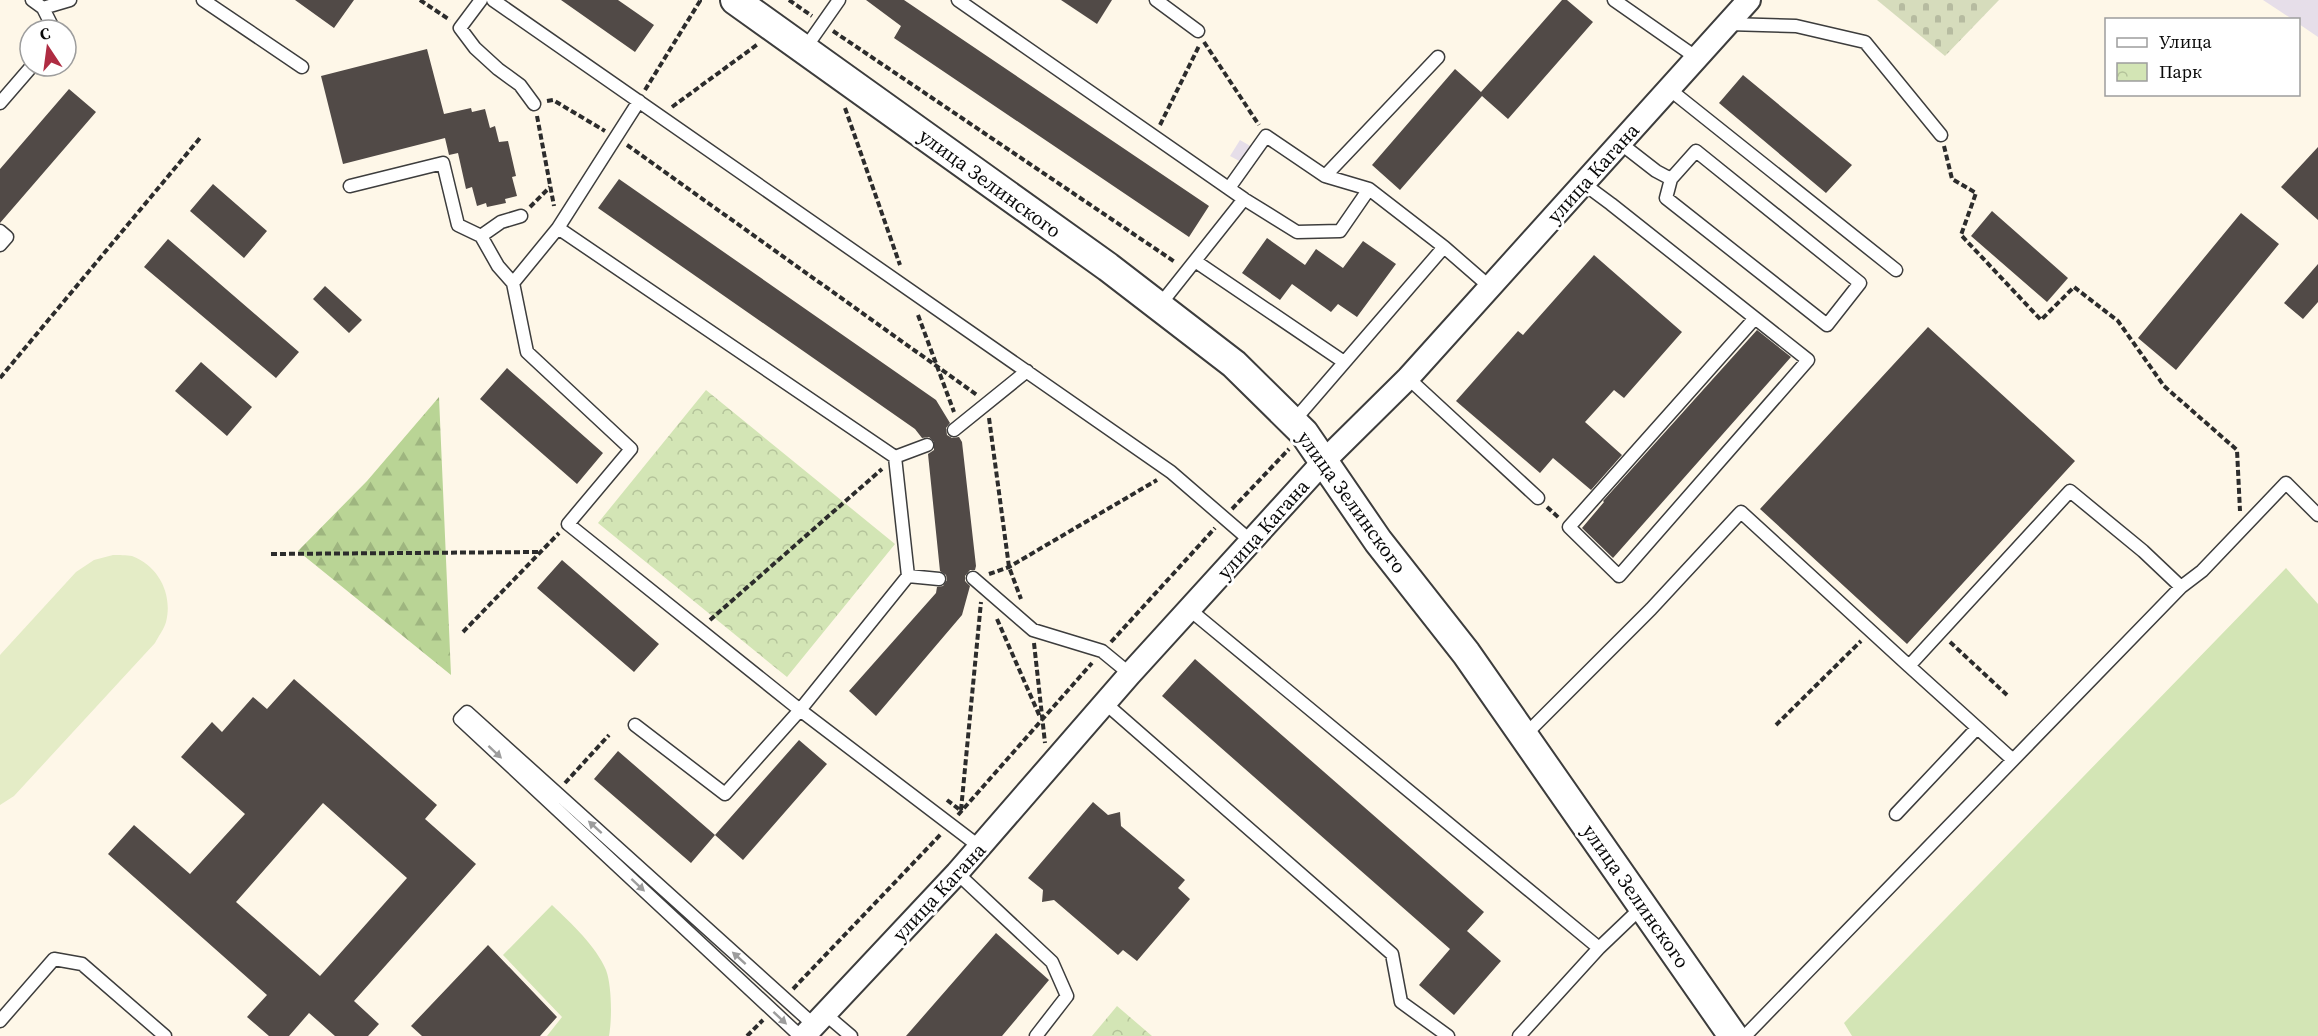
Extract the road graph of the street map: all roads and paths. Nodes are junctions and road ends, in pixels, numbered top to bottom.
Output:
1 (32, 0) edge
2 (70, 0) edge
3 (203, 0) edge
4 (420, 0) edge
5 (481, 0) edge
6 (493, 0) edge
7 (698, 0) edge
8 (735, 0) edge
9 (789, 0) edge
10 (839, 0) edge
11 (958, 0) edge
12 (1156, 0) edge
13 (1614, 0) edge
14 (1749, 0) edge
15 (43, 8) junction
16 (48, 18) edge
17 (821, 23) junction
18 (1728, 24) junction
19 (460, 28) junction
20 (1198, 31) dead end
21 (762, 41) dead end
22 (804, 50) junction
23 (1438, 57) dead end
24 (1697, 58) junction
25 (302, 67) dead end
26 (22, 78) edge
27 (1669, 89) junction
28 (842, 100) dead end
29 (639, 101) junction
30 (0, 103) edge
31 (534, 104) junction
32 (660, 116) junction
33 (590, 122) dead end
34 (1941, 135) joint
35 (1266, 136) junction
36 (1155, 137) junction
37 (200, 138) dead end
38 (616, 138) junction
39 (1620, 143) junction
40 (1324, 176) junction
41 (1671, 179) junction
42 (1584, 184) junction
43 (350, 186) dead end
44 (1229, 188) junction
45 (1369, 189) junction
46 (1244, 199) junction
47 (521, 216) joint
48 (558, 228) junction
49 (0, 231) edge
50 (481, 236) junction
51 (0, 245) edge
52 (1444, 247) junction
53 (1192, 266) junction
54 (1896, 270) dead end
55 (513, 283) junction
56 (1490, 287) junction
57 (909, 289) junction
58 (1159, 306) junction
59 (1755, 318) junction
60 (1344, 362) junction
61 (935, 365) junction
62 (1027, 371) junction
63 (0, 378) edge
64 (1408, 378) junction
65 (987, 402) junction
66 (956, 428) joint
67 (1298, 428) junction
68 (927, 445) dead end
69 (895, 457) junction
70 (1324, 461) junction
71 (1171, 472) junction
72 (1538, 498) joint
73 (2318, 515) edge
74 (1223, 519) junction
75 (568, 524) junction
76 (1569, 527) junction
77 (2241, 530) junction
78 (1252, 542) junction
79 (539, 552) junction
80 (271, 554) dead end
81 (1009, 567) junction
82 (908, 576) junction
83 (973, 578) joint
84 (939, 579) dead end
85 (2181, 587) junction
86 (981, 597) dead end
87 (1190, 609) junction
88 (996, 616) dead end
89 (705, 624) dead end
90 (1871, 631) junction
91 (463, 632) dead end
92 (1940, 632) junction
93 (1102, 651) junction
94 (1909, 666) junction
95 (1130, 674) junction
96 (2007, 695) dead end
97 (1105, 703) junction
98 (800, 710) junction
99 (1041, 721) junction
100 (635, 725) dead end
101 (1776, 725) dead end
102 (1977, 728) junction
103 (609, 735) dead end
104 (1525, 735) junction
105 (1045, 743) dead end
106 (2013, 760) junction
107 (556, 792) junction
108 (961, 810) dead end
109 (1896, 814) dead end
110 (950, 824) junction
111 (980, 847) junction
112 (957, 873) junction
113 (1643, 906) junction
114 (1599, 948) junction
115 (783, 999) junction
116 (772, 1011) junction
117 (0, 1021) edge
118 (811, 1028) edge
119 (165, 1036) edge
120 (747, 1036) edge
121 (851, 1036) edge
122 (1036, 1036) edge
123 (1448, 1036) edge
124 (1519, 1036) edge
125 (1733, 1036) edge
126 (1745, 1036) edge

1 - 15 lane
2 - 15 lane
3 - 25 lane
4 - 19 path
5 - 19 lane
6 - 29 lane
7 - 29 path
8 - 22 street, улица Зелинского
9 - 17 path
10 - 17 lane
11 - 36 lane
12 - 20 lane
13 - 24 lane
14 - 18 street, улица Кагана
15 - 16 lane
17 - 22 lane
17 - 53 path
18 - 24 street, улица Кагана
18 - 34 lane
19 - 31 lane
21 - 32 path
22 - 58 street, улица Зелинского
23 - 40 lane
24 - 27 street, улица Кагана
26 - 30 lane
27 - 39 street, улица Кагана
27 - 54 lane
28 - 57 path
29 - 32 lane
29 - 38 lane
31 - 33 path
31 - 47 path
32 - 57 lane
34 - 77 path
35 - 36 path
35 - 40 lane
35 - 44 lane
36 - 44 lane
37 - 63 path
38 - 48 lane
38 - 61 path
39 - 41 lane
39 - 42 street, улица Кагана
40 - 45 lane
41 - 41 lane
42 - 56 street, улица Кагана
42 - 59 lane
43 - 50 lane
44 - 46 lane
45 - 46 lane
45 - 52 lane
46 - 53 lane
47 - 50 lane
48 - 55 lane
48 - 69 lane
49 - 51 lane
50 - 55 lane
52 - 56 lane
52 - 60 lane
53 - 58 lane
53 - 60 lane
55 - 75 lane
56 - 64 street, улица Кагана
57 - 61 path
57 - 62 lane
58 - 67 street, улица Зелинского
59 - 76 lane
59 - 76 lane
60 - 67 lane
61 - 65 path
61 - 66 path
62 - 65 lane
62 - 71 lane
64 - 70 street, улица Кагана
64 - 72 lane
65 - 66 lane
65 - 81 path
67 - 70 street, улица Зелинского
67 - 74 path
68 - 69 lane
69 - 82 lane
69 - 89 path
70 - 78 street, улица Кагана
70 - 104 street, улица Зелинского
71 - 74 lane
71 - 81 path
72 - 76 path
73 - 77 lane
74 - 78 lane
74 - 93 path
75 - 79 path
75 - 98 lane
77 - 85 lane
78 - 87 street, улица Кагана
79 - 80 path
79 - 91 path
81 - 83 path
82 - 84 lane
82 - 98 lane
83 - 93 lane
85 - 92 lane
85 - 106 lane
86 - 108 path
87 - 95 street, улица Кагана
87 - 114 lane
88 - 99 path
90 - 94 lane
90 - 101 path
90 - 104 lane
92 - 94 lane
92 - 96 path
93 - 95 lane
93 - 99 path
94 - 102 lane
95 - 97 street, улица Кагана
97 - 111 street, улица Кагана
97 - 123 lane
98 - 100 lane
98 - 110 lane
99 - 105 path
99 - 110 path
102 - 106 lane
102 - 109 lane
103 - 107 path
104 - 113 street, улица Зелинского
106 - 126 lane
115 -> 107 lane
107 -> 116 lane
110 - 111 lane
110 - 115 path
111 - 112 street, улица Кагана
112 - 118 street, улица Кагана
112 - 122 lane
113 - 114 lane
113 - 125 street, улица Зелинского
114 - 124 lane
115 - 118 lane
116 -> 118 lane
116 - 120 path
117 - 119 lane
118 - 121 lane

